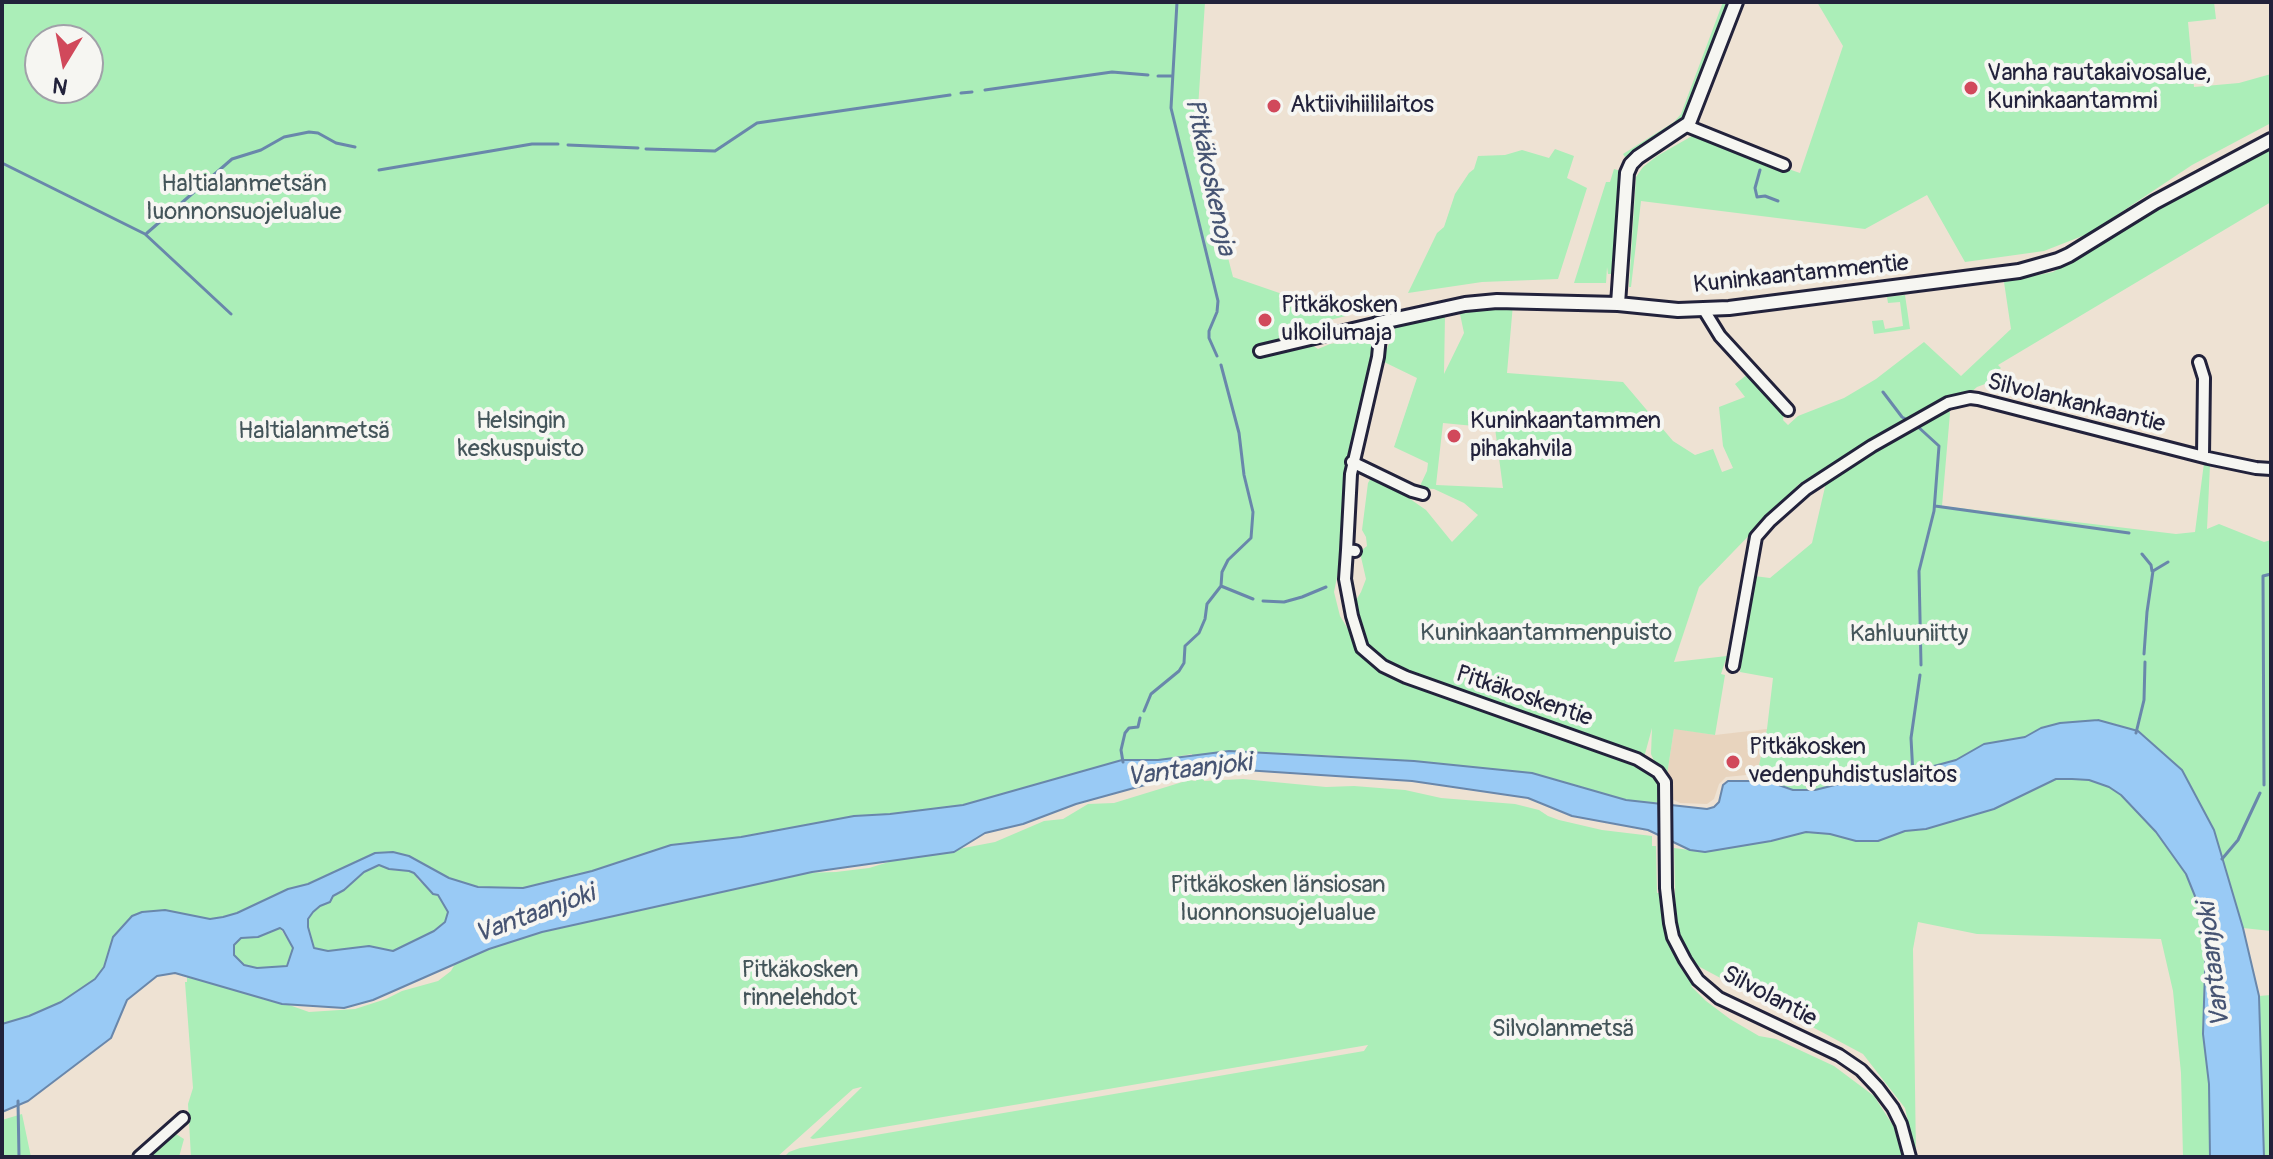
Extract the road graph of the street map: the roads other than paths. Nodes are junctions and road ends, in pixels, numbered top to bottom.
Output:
1 (1736, 2) edge
2 (1687, 126) junction
3 (2271, 140) edge
4 (1784, 165) dead end
5 (1618, 304) junction
6 (1704, 310) junction
7 (1378, 323) junction
8 (1260, 351) dead end
9 (2199, 362) dead end
10 (1791, 410) dead end
11 (2203, 456) junction
12 (1352, 462) junction
13 (2271, 469) edge
14 (1423, 494) dead end
15 (1733, 666) dead end
16 (1637, 759) joint
17 (183, 1118) dead end
18 (139, 1157) edge
19 (1910, 1157) edge

1 - 2 street
2 - 4 street
2 - 5 street
3 - 6 street, Kuninkaantammentie
5 - 6 street, Kuninkaantammentie
5 - 7 street, Kuninkaantammentie
6 - 10 street
7 - 8 street, Kuninkaantammentie
7 - 12 street, Pitkäkoskentie
9 - 11 street
11 - 13 street, Silvolankankaantie
11 - 15 street, Silvolankankaantie
12 - 14 street
12 - 16 street, Pitkäkoskentie
16 - 19 street, Silvolantie
17 - 18 street

